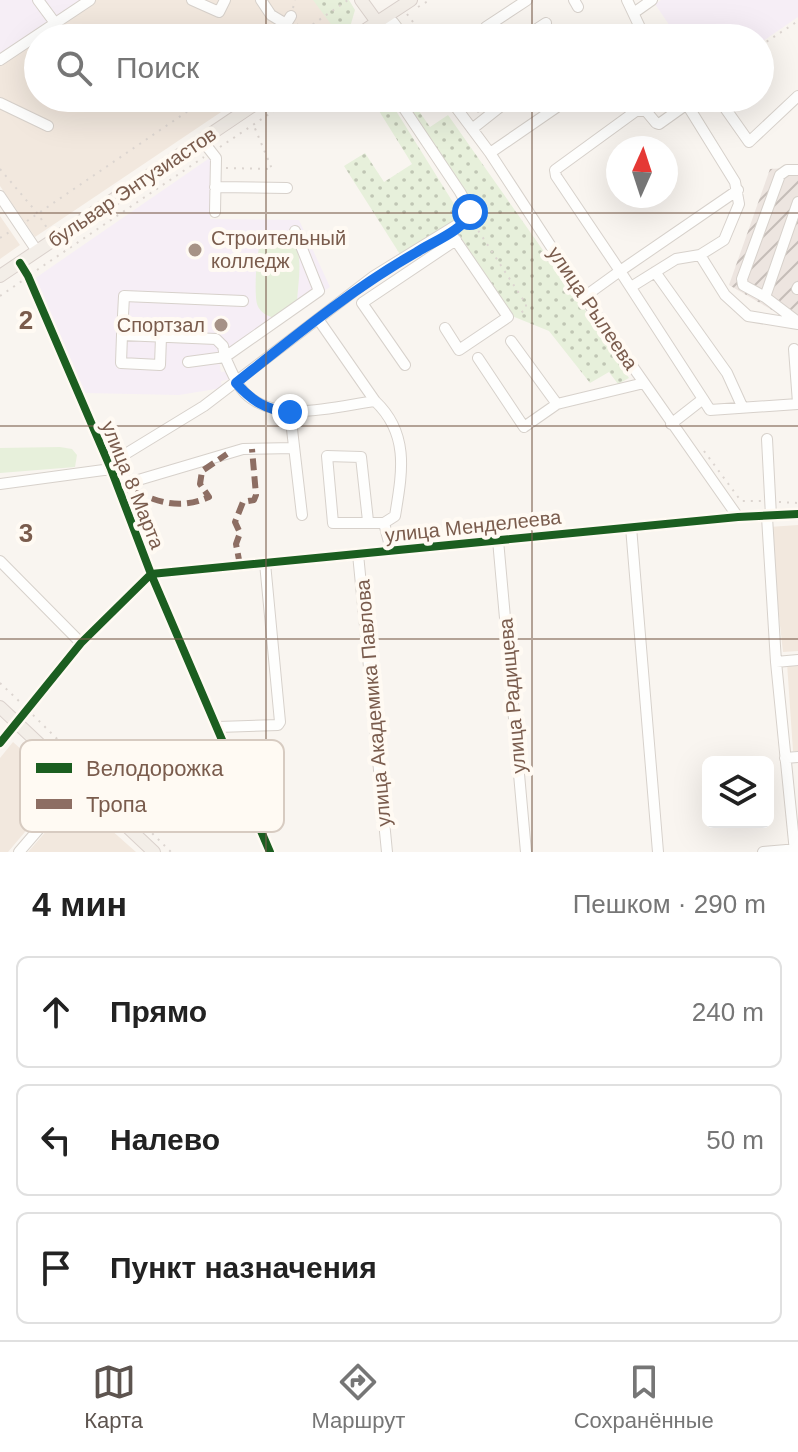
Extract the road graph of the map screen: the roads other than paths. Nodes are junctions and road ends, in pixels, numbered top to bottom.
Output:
1 (38, 0) edge
2 (90, 0) edge
3 (192, 0) edge
4 (225, 0) edge
5 (261, 0) edge
6 (361, 0) edge
7 (411, 0) edge
8 (527, 0) edge
9 (627, 0) edge
10 (652, 0) edge
11 (635, 12) junction
12 (291, 16) dead end
13 (377, 22) junction
14 (55, 23) joint
15 (374, 24) edge
16 (394, 24) edge
17 (491, 24) edge
18 (640, 24) edge
19 (24, 44) edge
20 (0, 60) edge
21 (798, 96) edge
22 (0, 103) edge
23 (243, 112) edge
24 (406, 112) edge
25 (459, 112) edge
26 (493, 112) edge
27 (550, 112) edge
28 (635, 112) edge
29 (647, 112) edge
30 (673, 112) edge
31 (692, 112) edge
32 (728, 112) edge
33 (48, 126) dead end
34 (472, 129) junction
35 (202, 140) junction
36 (490, 153) junction
37 (798, 170) edge
38 (215, 187) junction
39 (287, 188) dead end
40 (738, 190) junction
41 (0, 196) edge
42 (798, 202) edge
43 (215, 212) dead end
44 (295, 231) dead end
45 (453, 236) junction
46 (37, 251) junction
47 (700, 255) junction
48 (20, 263) junction
49 (620, 271) junction
50 (655, 272) junction
51 (0, 276) edge
52 (631, 287) junction
53 (584, 297) junction
54 (765, 297) junction
55 (243, 301) dead end
56 (318, 319) junction
57 (798, 323) edge
58 (445, 328) dead end
59 (122, 335) junction
60 (161, 337) junction
61 (511, 341) dead end
62 (794, 349) dead end
63 (225, 357) junction
64 (478, 358) dead end
65 (188, 362) dead end
66 (405, 365) dead end
67 (236, 383) junction
68 (644, 383) junction
69 (703, 399) junction
70 (375, 401) junction
71 (557, 404) junction
72 (798, 404) edge
73 (742, 406) junction
74 (290, 412) junction
75 (671, 424) junction
76 (767, 439) dead end
77 (294, 448) junction
78 (111, 469) junction
79 (0, 484) edge
80 (118, 486) junction
81 (798, 514) edge
82 (302, 515) dead end
83 (738, 517) junction
84 (769, 517) junction
85 (368, 521) junction
86 (384, 523) junction
87 (631, 527) junction
88 (498, 540) junction
89 (391, 550) junction
90 (358, 554) junction
91 (0, 561) edge
92 (265, 563) junction
93 (151, 574) junction
94 (81, 643) junction
95 (798, 660) edge
96 (776, 662) junction
97 (0, 707) edge
98 (16, 722) junction
99 (218, 727) junction
100 (36, 740) edge
101 (223, 740) edge
102 (0, 743) edge
103 (798, 757) edge
104 (785, 758) junction
105 (36, 832) edge
106 (133, 832) edge
107 (262, 832) edge
108 (796, 850) edge
109 (19, 852) edge
110 (154, 852) edge
111 (270, 852) edge
112 (387, 852) edge
113 (526, 852) edge
114 (658, 852) edge
115 (763, 852) edge

1 - 14 street
2 - 14 street
3 - 4 street
5 - 12 street
6 - 13 main road
7 - 13 main road
8 - 17 street
9 - 11 street
10 - 11 street
11 - 18 street
13 - 15 main road
13 - 16 street
19 - 20 street
21 - 32 street
22 - 33 street
23 - 35 main road, бульвар Энтузиастов
24 - 45 street
25 - 34 street, улица Рылеева
26 - 34 street
27 - 36 street
28 - 49 street
29 - 30 street
31 - 40 street
34 - 36 street, улица Рылеева
35 - 38 street
35 - 46 main road, бульвар Энтузиастов
36 - 53 street, улица Рылеева
37 - 54 street
38 - 39 street
38 - 43 street
40 - 47 street
40 - 49 street
41 - 46 street
42 - 54 street
44 - 63 street
45 - 56 street
45 - 58 street
45 - 66 street
46 - 48 main road, бульвар Энтузиастов
47 - 50 street
47 - 57 street
48 - 51 main road, бульвар Энтузиастов
48 - 78 street, улица 8 Марта
49 - 52 street
49 - 53 street
50 - 52 street
50 - 73 street
52 - 69 street
53 - 68 street, улица Рылеева
54 - 57 street
55 - 59 street
56 - 67 street
56 - 70 street
59 - 60 street
59 - 60 street
60 - 63 street
61 - 71 street
62 - 72 street
63 - 65 street
63 - 67 street
64 - 71 street
67 - 74 street
67 - 78 street
68 - 71 street
68 - 75 street, улица Рылеева
69 - 73 street
69 - 75 street
70 - 74 street
70 - 86 street
72 - 73 street
74 - 77 street
75 - 83 street, улица Рылеева
76 - 84 street
77 - 80 street
77 - 82 street
78 - 79 street
78 - 80 street, улица 8 Марта
80 - 93 street, улица 8 Марта
81 - 84 street, улица Менделеева
83 - 84 street, улица Менделеева
83 - 87 street, улица Менделеева
84 - 96 street
85 - 85 street
85 - 86 street
86 - 89 street
87 - 88 street, улица Менделеева
87 - 114 street
88 - 89 street, улица Менделеева
88 - 113 street, улица Радищева
89 - 90 street, улица Менделеева
90 - 92 street, улица Менделеева
90 - 112 street, улица Академика Павлова
91 - 94 street
92 - 93 street, улица Менделеева
92 - 99 street
93 - 94 street
93 - 99 street, улица 8 Марта
94 - 98 street
95 - 96 street
96 - 104 street
97 - 98 main road
98 - 100 main road
98 - 102 street
99 - 101 street, улица 8 Марта
103 - 104 street
104 - 108 street
105 - 109 street
106 - 110 main road
107 - 111 street, улица 8 Марта
108 - 115 street

